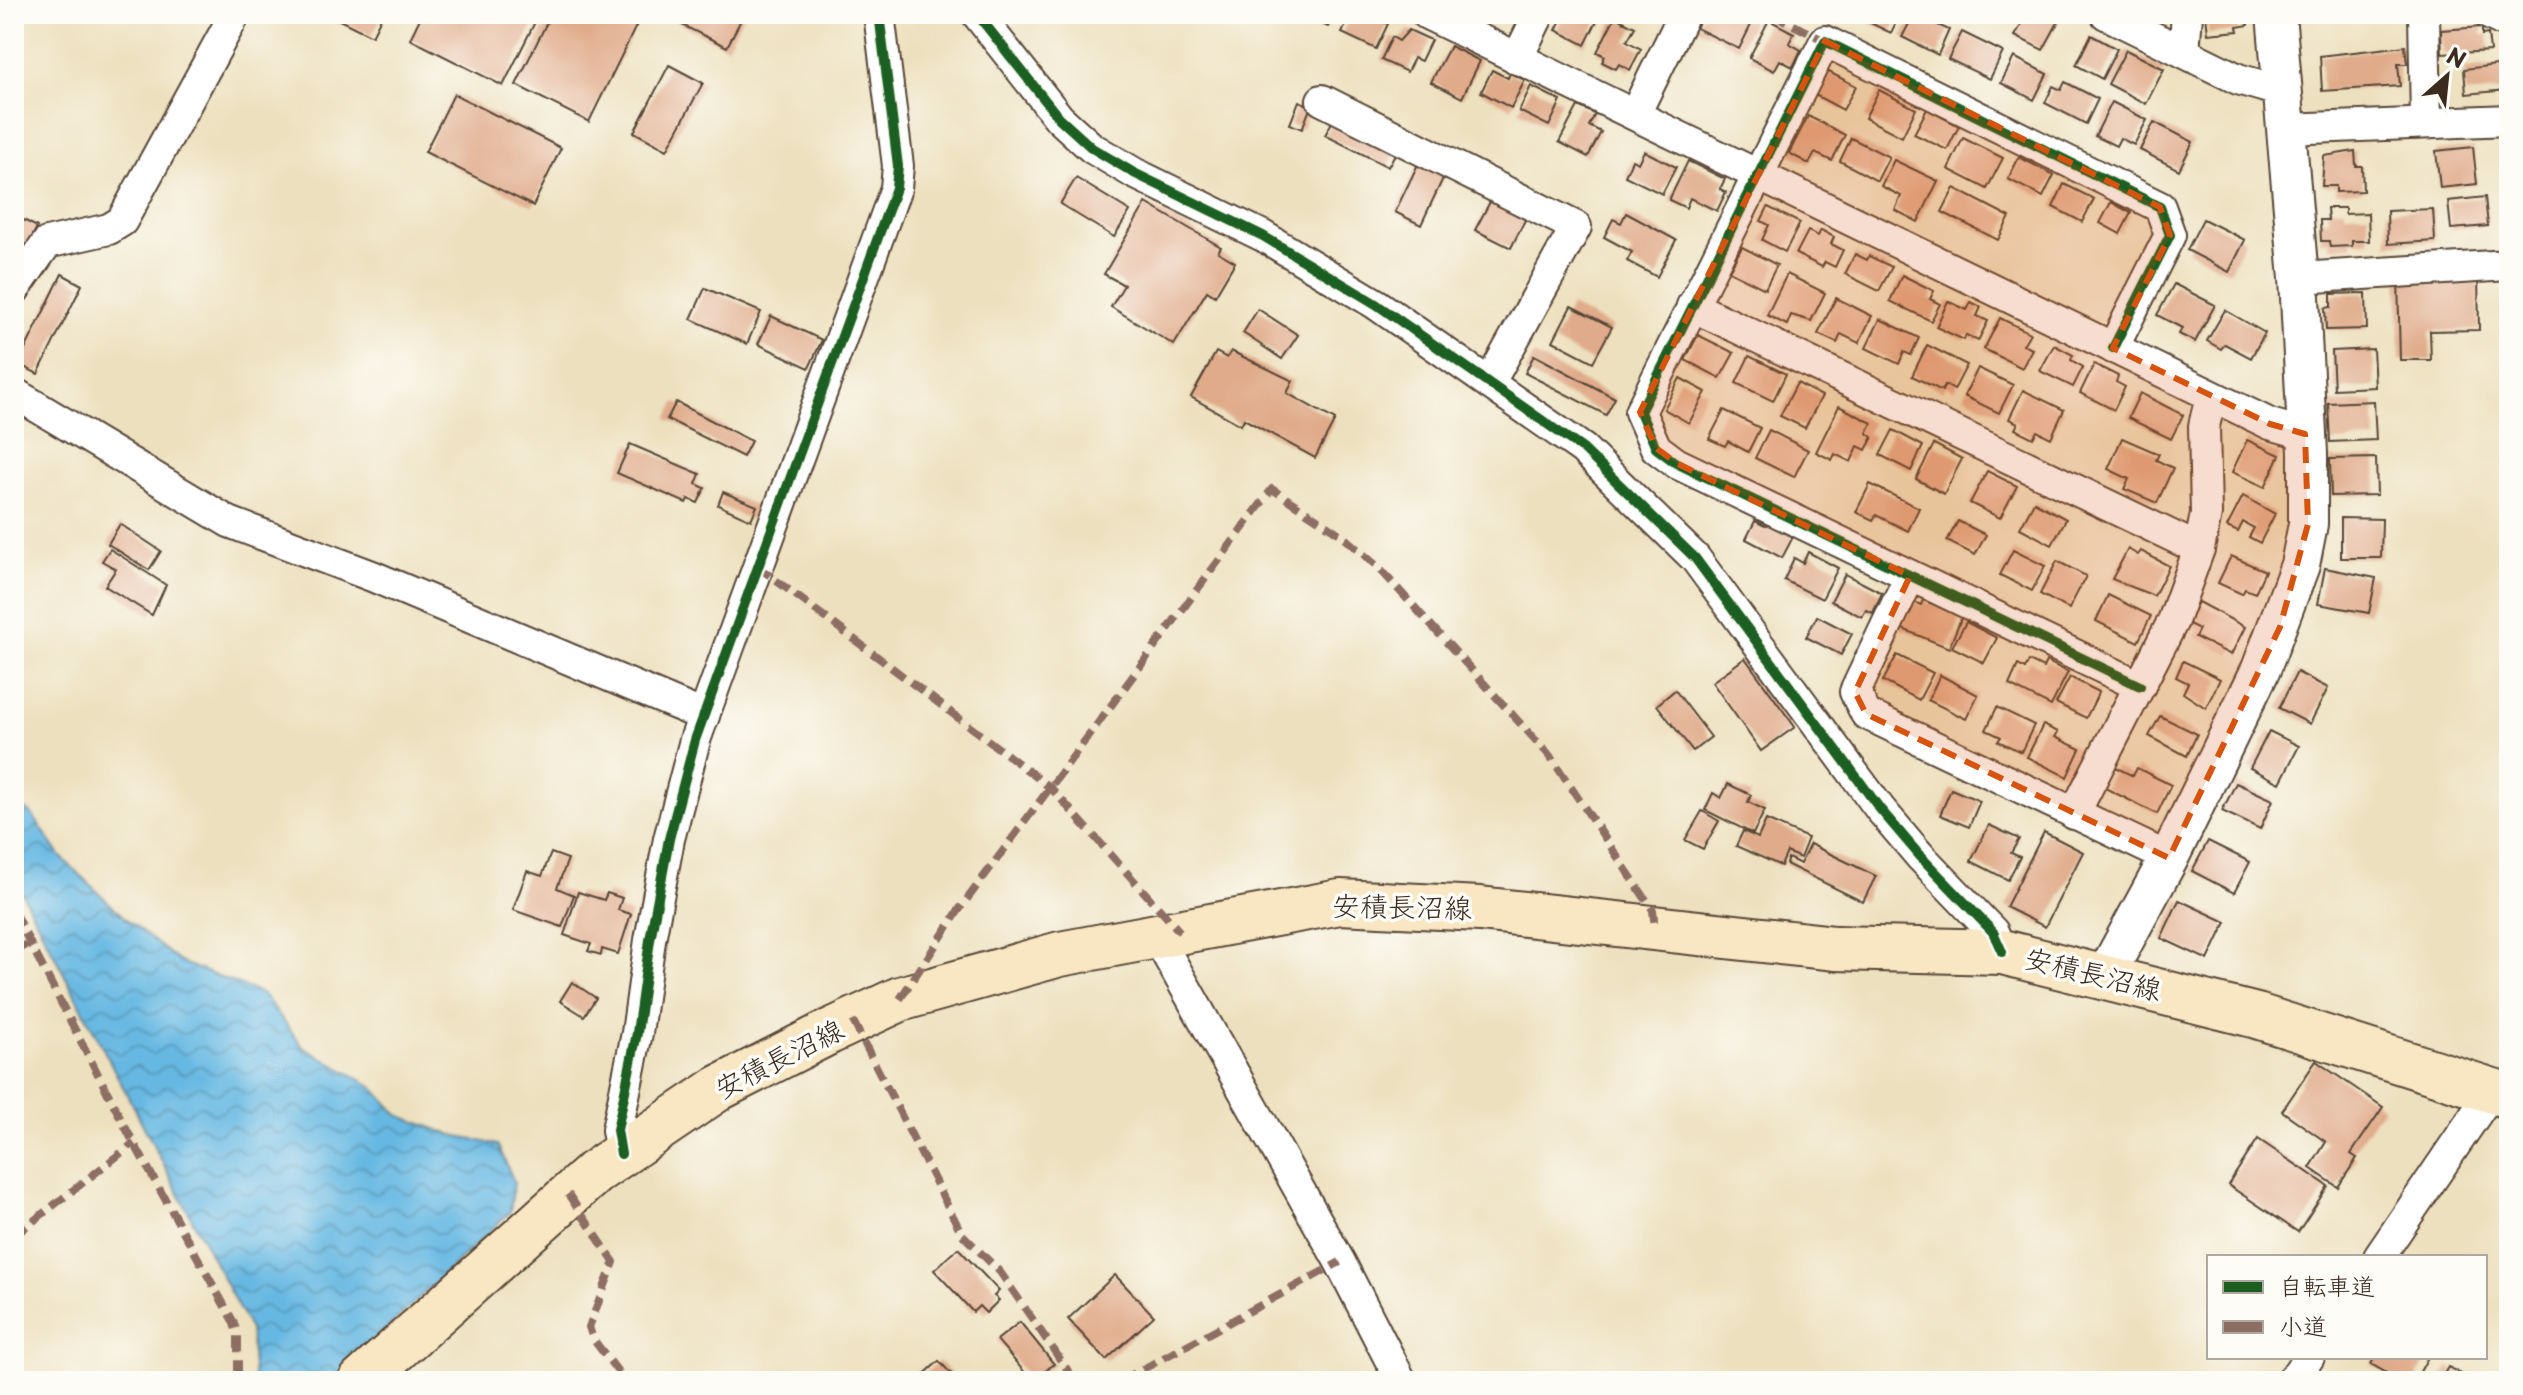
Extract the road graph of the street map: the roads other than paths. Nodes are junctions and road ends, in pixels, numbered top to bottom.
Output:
1 (235, 14) edge
2 (879, 14) edge
3 (977, 14) edge
4 (1427, 14) edge
5 (1539, 14) edge
6 (1684, 14) edge
7 (2106, 14) edge
8 (2187, 14) edge
9 (2276, 14) edge
10 (2424, 14) edge
11 (2489, 14) edge
12 (2509, 24) edge
13 (2184, 52) junction
14 (1517, 59) junction
15 (1322, 100) dead end
16 (2284, 110) junction
17 (1635, 114) junction
18 (2509, 120) edge
19 (2426, 121) junction
20 (1757, 176) junction
21 (2509, 265) edge
22 (2299, 278) junction
23 (14, 290) edge
24 (1692, 306) junction
25 (2113, 348) junction
26 (1490, 382) junction
27 (14, 393) edge
28 (2211, 396) junction
29 (2305, 434) junction
30 (2199, 549) junction
31 (1910, 576) junction
32 (2140, 686) junction
33 (704, 716) junction
34 (2074, 814) junction
35 (2169, 858) junction
36 (1156, 935) junction
37 (2002, 952) junction
38 (2104, 978) junction
39 (2500, 1094) edge
40 (621, 1154) junction
41 (2380, 1255) edge
42 (2308, 1359) edge
43 (361, 1381) edge
44 (1401, 1381) edge
45 (2292, 1381) edge

1 - 23 street
2 - 33 street
3 - 26 street
4 - 14 street
5 - 14 street
6 - 17 street
7 - 13 street
8 - 13 street
9 - 16 street
10 - 19 street
11 - 12 street
13 - 16 street
14 - 17 street
15 - 26 street
16 - 19 street
16 - 22 street
17 - 20 street
18 - 19 street
20 - 24 street
20 - 25 street
20 - 25 street
21 - 22 street
22 - 29 street
24 - 30 street
24 - 31 street
25 - 28 street
26 - 37 street
27 - 33 street
28 - 29 street
28 - 30 street
29 - 35 street
30 - 32 street
31 - 32 street
31 - 34 street
32 - 34 street
33 - 40 street
34 - 35 street
35 - 38 street
36 - 37 main road, 安積長沼線
36 - 40 main road, 安積長沼線
36 - 44 street
37 - 38 main road, 安積長沼線
38 - 39 main road, 安積長沼線
39 - 41 street
40 - 43 main road, 安積長沼線
42 - 45 street

